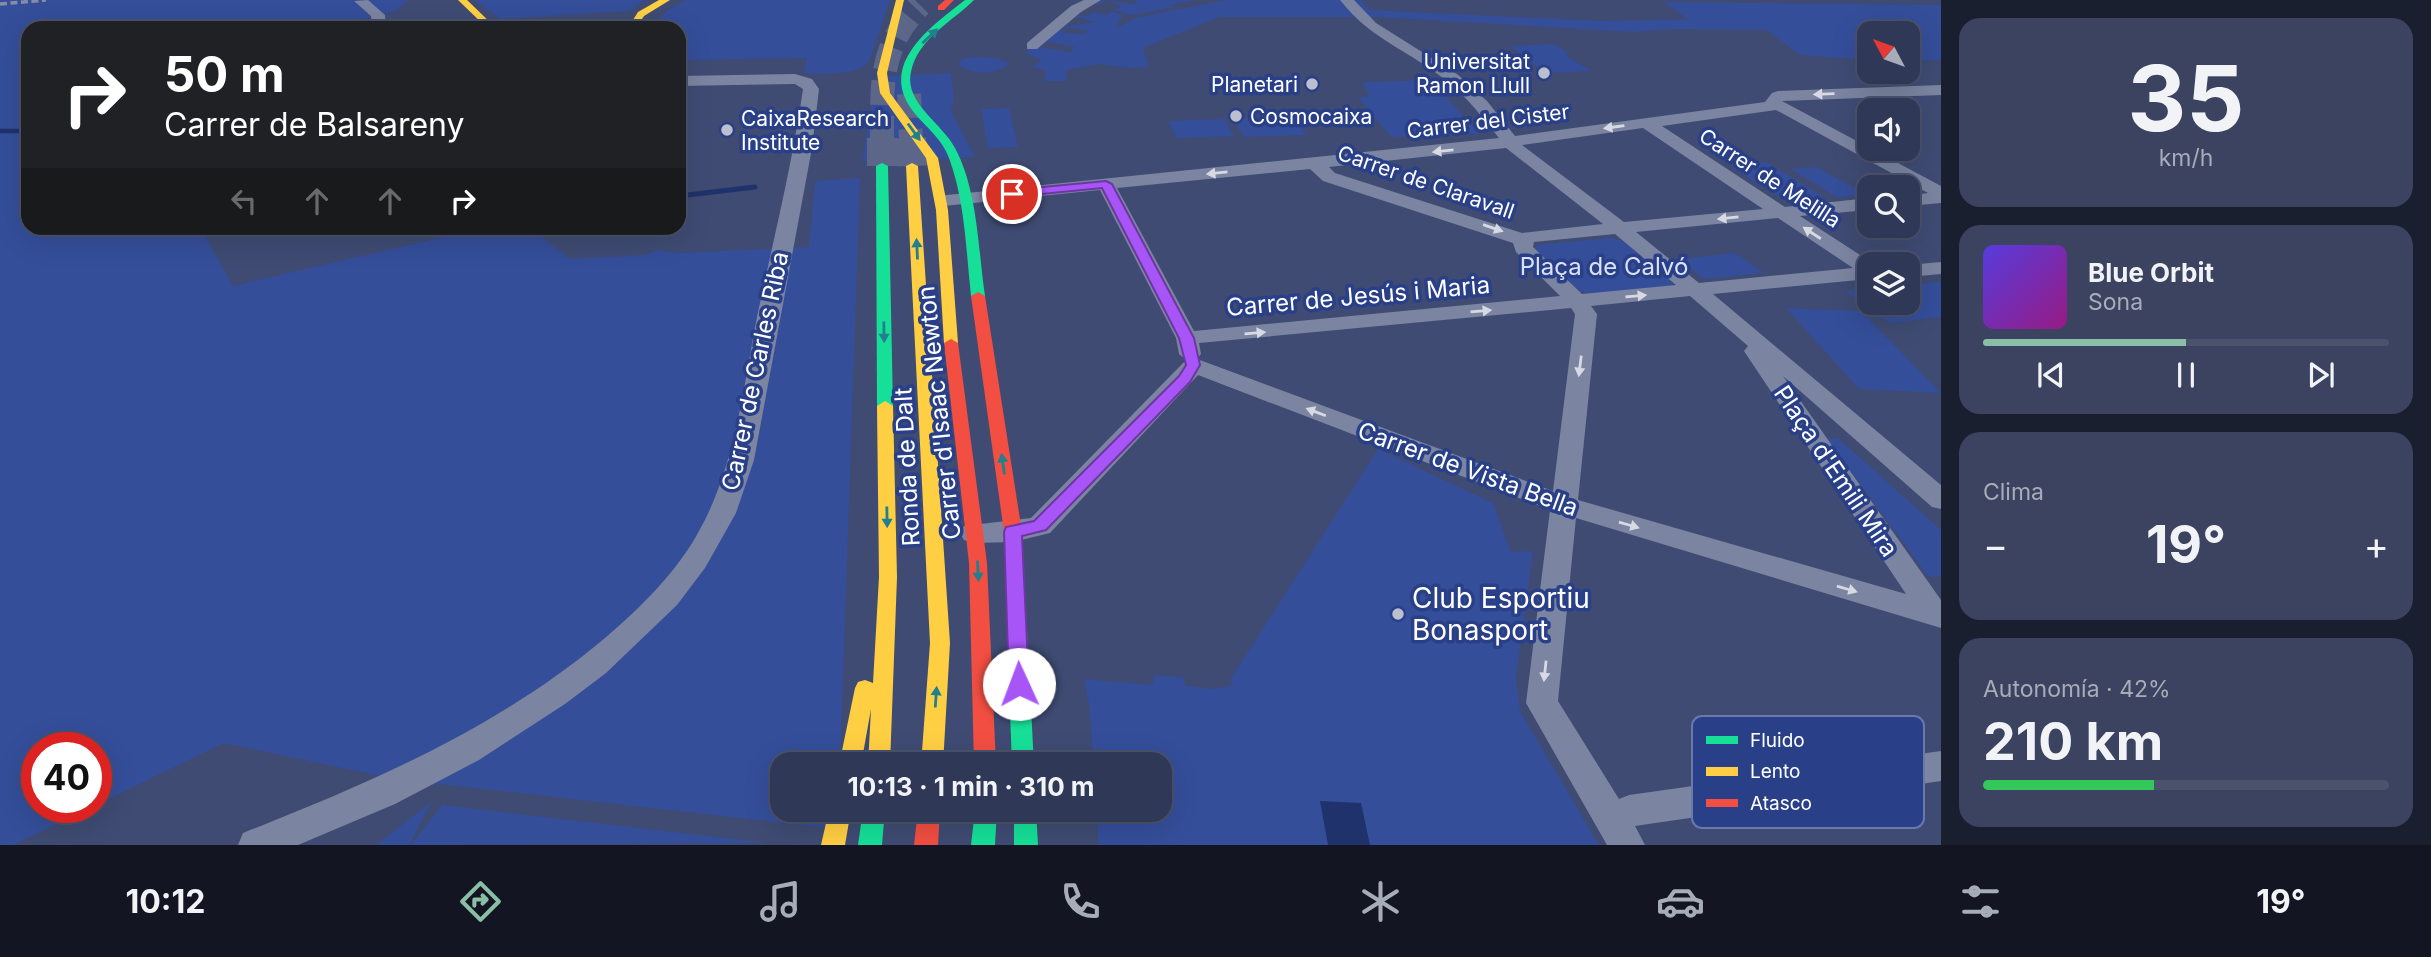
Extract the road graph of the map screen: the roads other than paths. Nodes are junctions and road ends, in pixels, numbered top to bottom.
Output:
1 (462, 0) edge
2 (666, 0) edge
3 (970, 0) edge
4 (1094, 0) edge
5 (1347, 0) edge
6 (361, 1) edge
7 (902, 6) edge
8 (943, 9) edge
9 (378, 21) edge
10 (484, 21) edge
11 (634, 21) edge
12 (1032, 46) dead end
13 (686, 81) edge
14 (1941, 90) edge
15 (1778, 105) junction
16 (1646, 123) junction
17 (1511, 142) junction
18 (1315, 164) junction
19 (882, 166) tunnel mouth
20 (912, 166) tunnel mouth
21 (1106, 184) junction
22 (1941, 195) edge
23 (963, 198) junction
24 (1920, 199) edge
25 (940, 200) junction
26 (1857, 205) edge
27 (1781, 213) junction
28 (1621, 229) junction
29 (1524, 240) junction
30 (1857, 263) edge
31 (1941, 268) edge
32 (1920, 270) edge
33 (1857, 272) edge
34 (1694, 291) junction
35 (1577, 301) junction
36 (1740, 327) junction
37 (1187, 338) junction
38 (1193, 365) junction
39 (1941, 500) edge
40 (1563, 506) junction
41 (1013, 532) junction
42 (974, 533) junction
43 (888, 577) junction
44 (1938, 615) edge
45 (853, 752) edge
46 (880, 752) edge
47 (933, 752) edge
48 (985, 752) edge
49 (1022, 752) edge
50 (1692, 801) edge
51 (1642, 808) dead end
52 (838, 822) edge
53 (873, 822) edge
54 (928, 822) edge
55 (985, 822) edge
56 (1025, 822) edge
57 (256, 845) edge
58 (833, 845) edge
59 (870, 845) edge
60 (926, 845) edge
61 (983, 845) edge
62 (1026, 845) edge
63 (1627, 845) edge

1 - 10 main road
2 - 11 main road
3 - 8 main road, Carrer d'Isaac Newton
4 - 12 street
5 - 17 street
6 - 9 street
7 -> 25 main road, Carrer d'Isaac Newton
23 -> 8 main road, Carrer d'Isaac Newton
13 - 57 street, Carrer de Carles Riba
14 -> 15 street, Carrer del Cister
15 - 16 street, Carrer del Cister
15 - 22 street
16 -> 17 street, Carrer del Cister
16 - 27 street, Carrer de Melilla
17 -> 18 street, Carrer del Cister
17 - 28 street
18 -> 21 street, Carrer del Cister
18 -> 29 street, Carrer de Claravall
19 -> 43 main road, Ronda de Dalt
47 -> 20 main road, Ronda de Dalt
21 - 23 street, Carrer del Cister
21 - 37 street
22 - 24 street
23 - 25 street, Carrer del Cister
41 -> 23 main road, Carrer d'Isaac Newton
25 - 42 main road, Carrer d'Isaac Newton
26 - 27 street
27 -> 28 street
30 -> 27 street, Carrer de Melilla
28 - 29 street
28 - 34 street
29 - 35 street
31 - 32 street
33 - 34 street, Carrer de Jesús i Maria
35 -> 34 street, Carrer de Jesús i Maria
34 - 36 street
37 -> 35 street, Carrer de Jesús i Maria
35 -> 40 street
36 - 39 street
36 - 44 street, Plaça d'Emili Mira
37 - 38 street
40 -> 38 street, Carrer de Vista Bella
38 - 41 street
40 -> 44 street, Carrer de Vista Bella
40 -> 63 street
41 - 42 street
41 - 49 main road, Carrer d'Isaac Newton
42 -> 48 main road, Carrer d'Isaac Newton
43 - 45 main road
43 - 46 main road, Ronda de Dalt
50 - 51 street
52 - 58 main road
53 - 59 main road
54 - 60 main road
55 - 61 main road
56 - 62 main road

